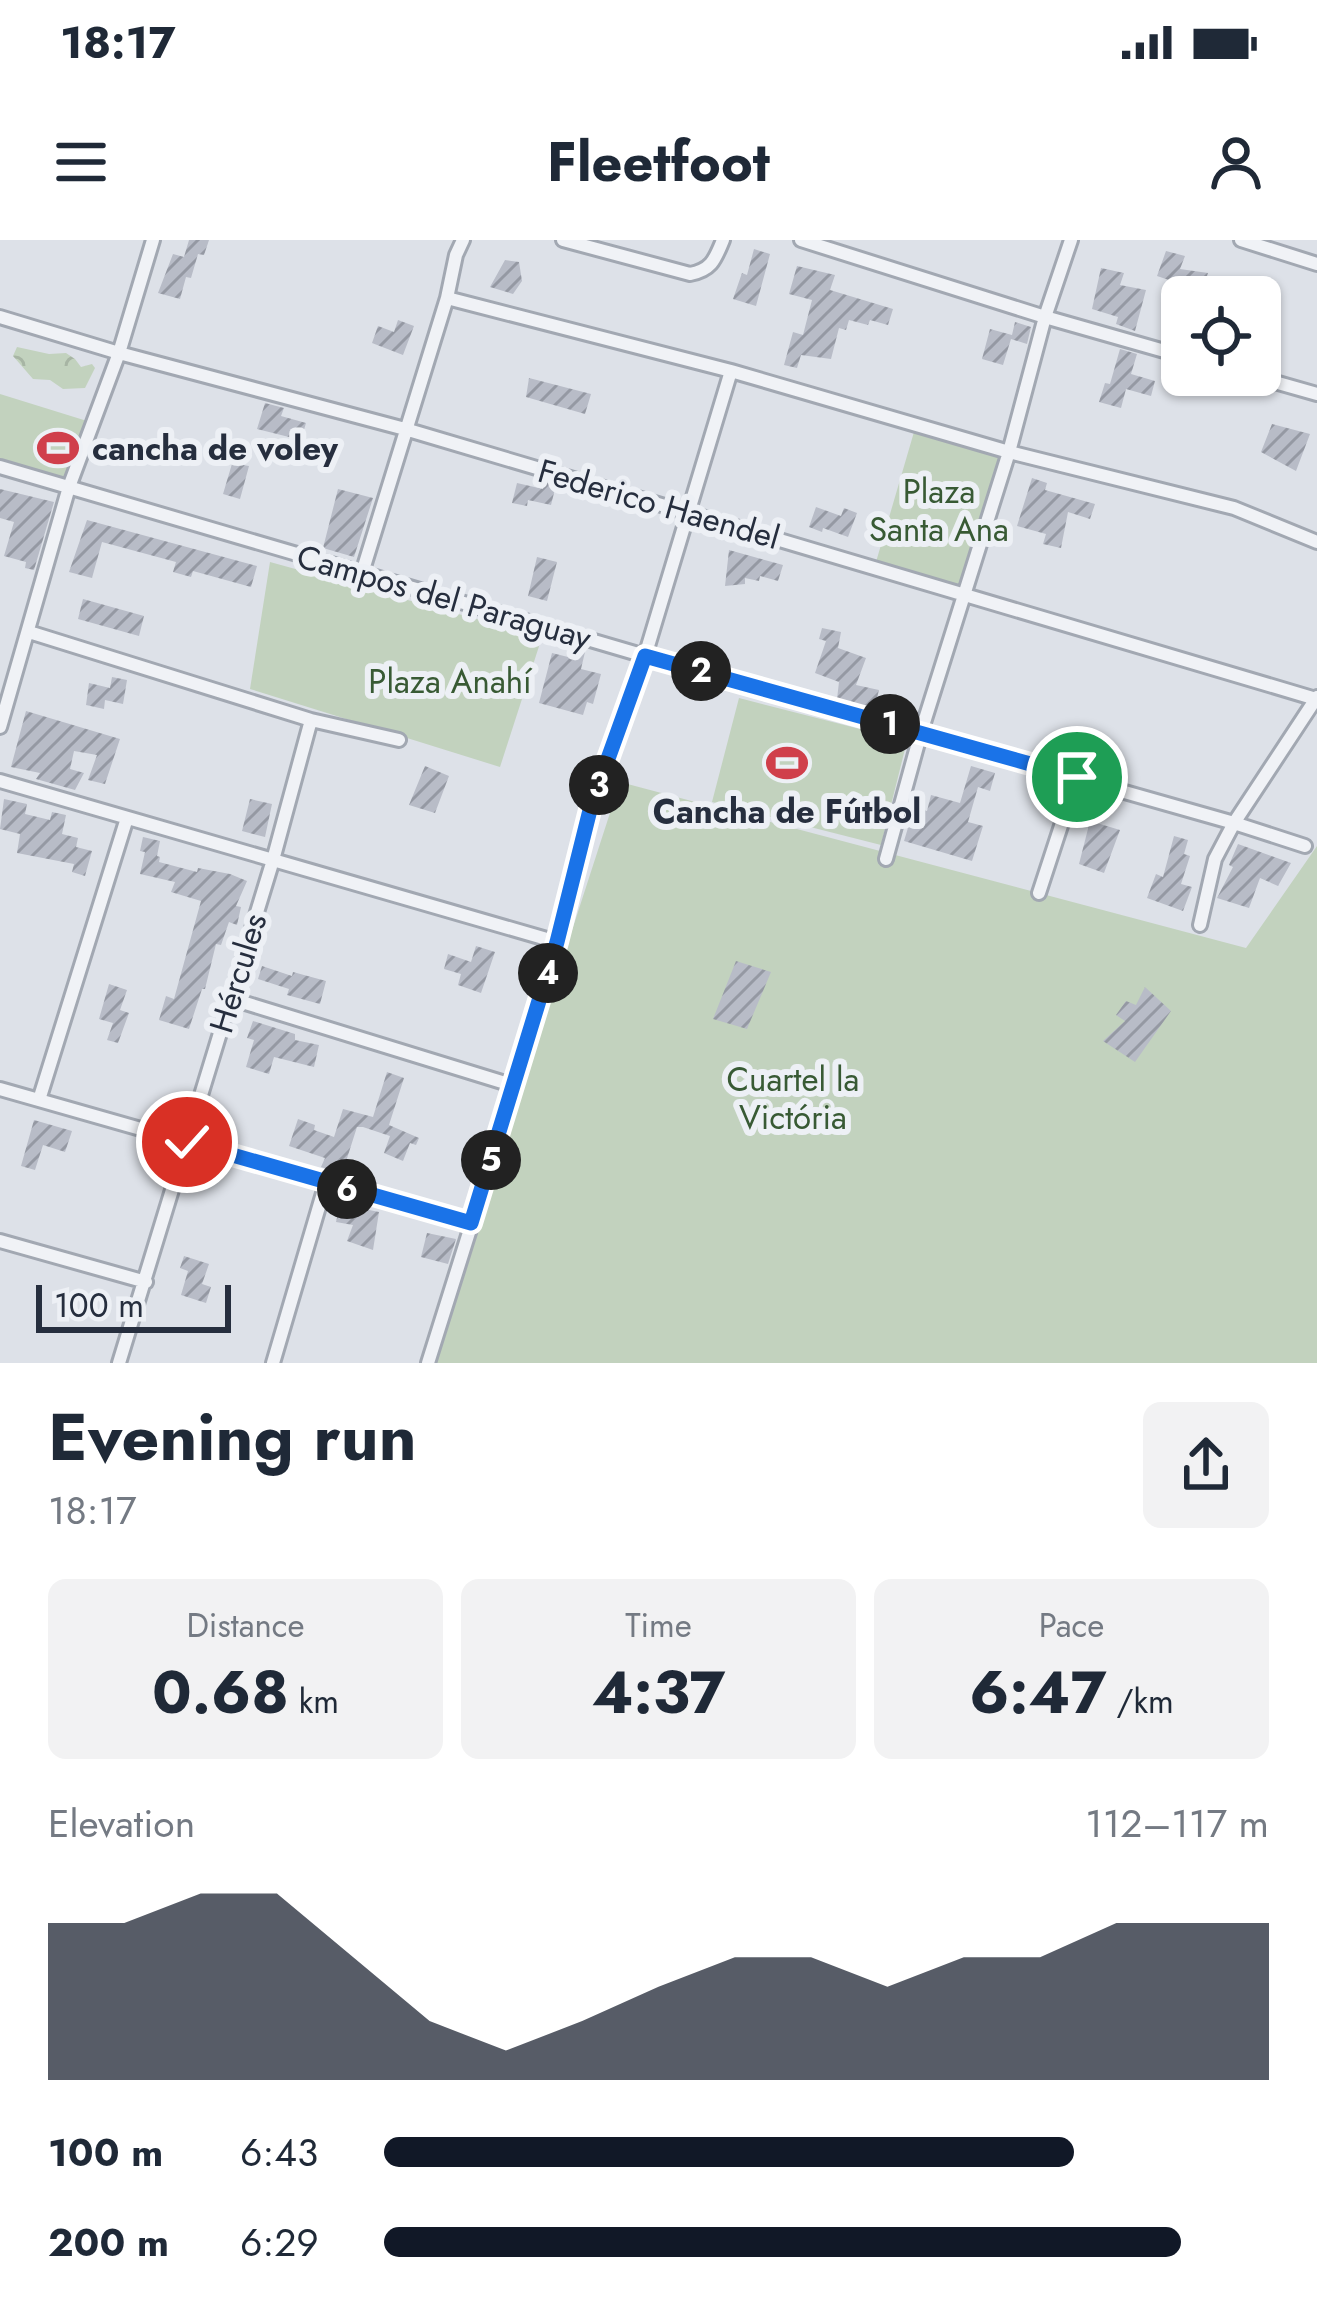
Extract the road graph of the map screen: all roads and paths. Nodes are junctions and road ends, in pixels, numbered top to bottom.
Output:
1 (153, 240) edge
2 (463, 240) edge
3 (562, 240) edge
4 (723, 240) edge
5 (801, 240) edge
6 (1071, 240) edge
7 (1241, 240) edge
8 (1317, 264) edge
9 (447, 298) junction
10 (0, 316) edge
11 (1045, 317) junction
12 (1161, 350) edge
13 (119, 352) junction
14 (731, 371) junction
15 (1281, 384) edge
16 (1317, 394) edge
17 (405, 429) junction
18 (1010, 452) junction
19 (0, 467) edge
20 (69, 487) junction
21 (687, 512) junction
22 (1317, 542) edge
23 (362, 573) junction
24 (965, 593) junction
25 (29, 632) junction
26 (645, 656) junction
27 (1316, 698) edge
28 (311, 721) junction
29 (0, 727) edge
30 (921, 732) junction
31 (399, 740) dead end
32 (1077, 777) junction
33 (0, 781) edge
34 (127, 818) junction
35 (1234, 823) junction
36 (1305, 846) dead end
37 (886, 859) dead end
38 (273, 860) junction
39 (1039, 893) dead end
40 (1200, 925) dead end
41 (557, 942) junction
42 (229, 998) junction
43 (515, 1086) junction
44 (0, 1089) edge
45 (39, 1100) junction
46 (187, 1142) junction
47 (326, 1183) junction
48 (471, 1223) junction
49 (0, 1241) edge
50 (146, 1282) junction
51 (119, 1363) edge
52 (273, 1363) edge
53 (428, 1363) edge

1 - 13 street
2 - 9 street
3 - 4 street
5 - 11 street
6 - 11 street
7 - 8 street
9 - 14 street
9 - 17 street
10 - 13 street, Federico Haendel
11 - 12 street
11 - 18 street
13 - 17 street, Federico Haendel
13 - 20 street
14 - 18 street
14 - 21 street
15 - 16 street
17 - 21 street, Federico Haendel
17 - 23 street
18 - 22 street
18 - 24 street
19 - 20 street, Campos del Paraguay
20 - 23 street, Campos del Paraguay
20 - 25 street
21 - 24 street, Federico Haendel
21 - 26 street
23 - 26 street, Campos del Paraguay
24 - 27 street, Federico Haendel
24 - 30 street
25 - 28 street
25 - 29 street
26 - 30 street, Campos del Paraguay
26 - 41 street
27 - 35 street
28 - 31 street
28 - 38 street, Hércules
30 - 32 street, Campos del Paraguay
30 - 37 street
32 - 35 street, Campos del Paraguay
32 - 39 street
33 - 34 street
34 - 38 street
34 - 45 street
35 - 36 street, Campos del Paraguay
35 - 40 street
38 - 41 street
38 - 42 street, Hércules
41 - 43 street
42 - 43 street
42 - 46 street, Hércules
43 - 48 street
44 - 45 street
45 - 46 street
46 - 47 street
46 - 50 street, Hércules
47 - 48 street
47 - 52 street
48 - 53 street
49 - 50 street
50 - 51 street, Hércules

